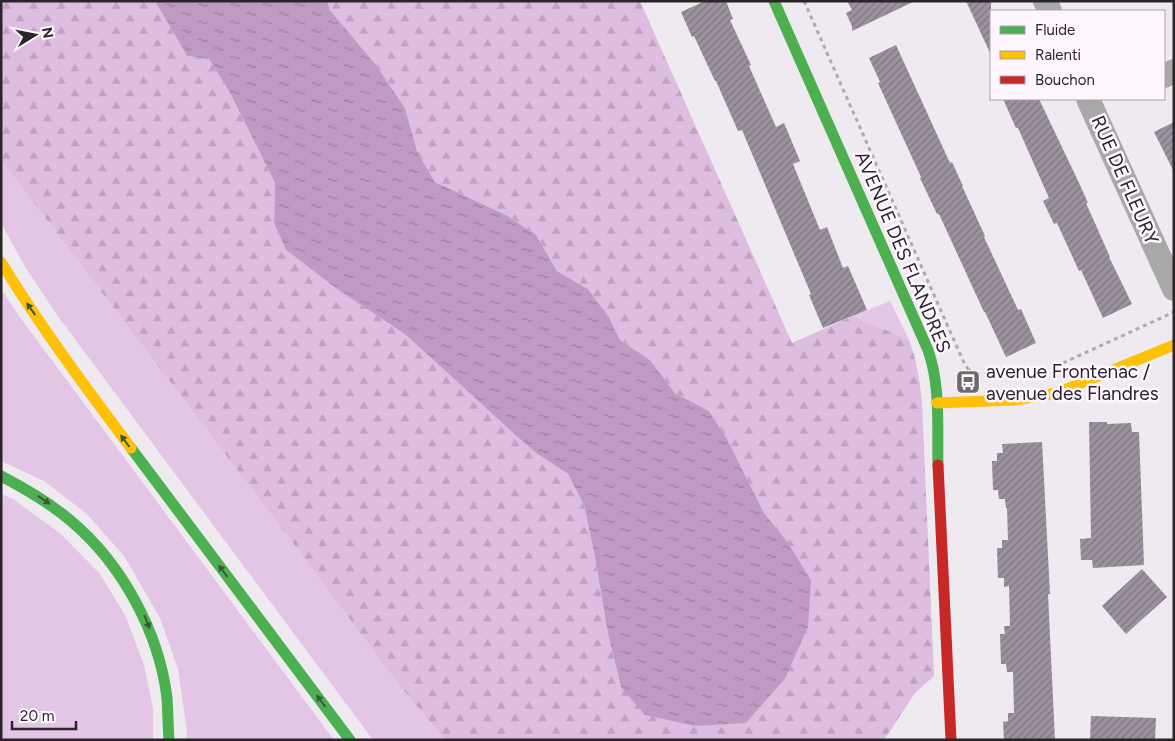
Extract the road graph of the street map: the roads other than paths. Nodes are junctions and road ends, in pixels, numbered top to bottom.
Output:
1 (774, 1) edge
2 (1097, 102) edge
3 (1, 262) edge
4 (1174, 289) edge
5 (1174, 344) edge
6 (937, 403) junction
7 (1, 476) edge
8 (169, 740) edge
9 (350, 740) edge
10 (951, 740) edge

1 - 6 main road, AVENUE DES FLANDRES
2 - 4 street, RUE DE FLEURY
9 -> 3 main road
5 - 6 main road
6 - 10 main road, AVENUE DES FLANDRES
7 -> 8 main road

